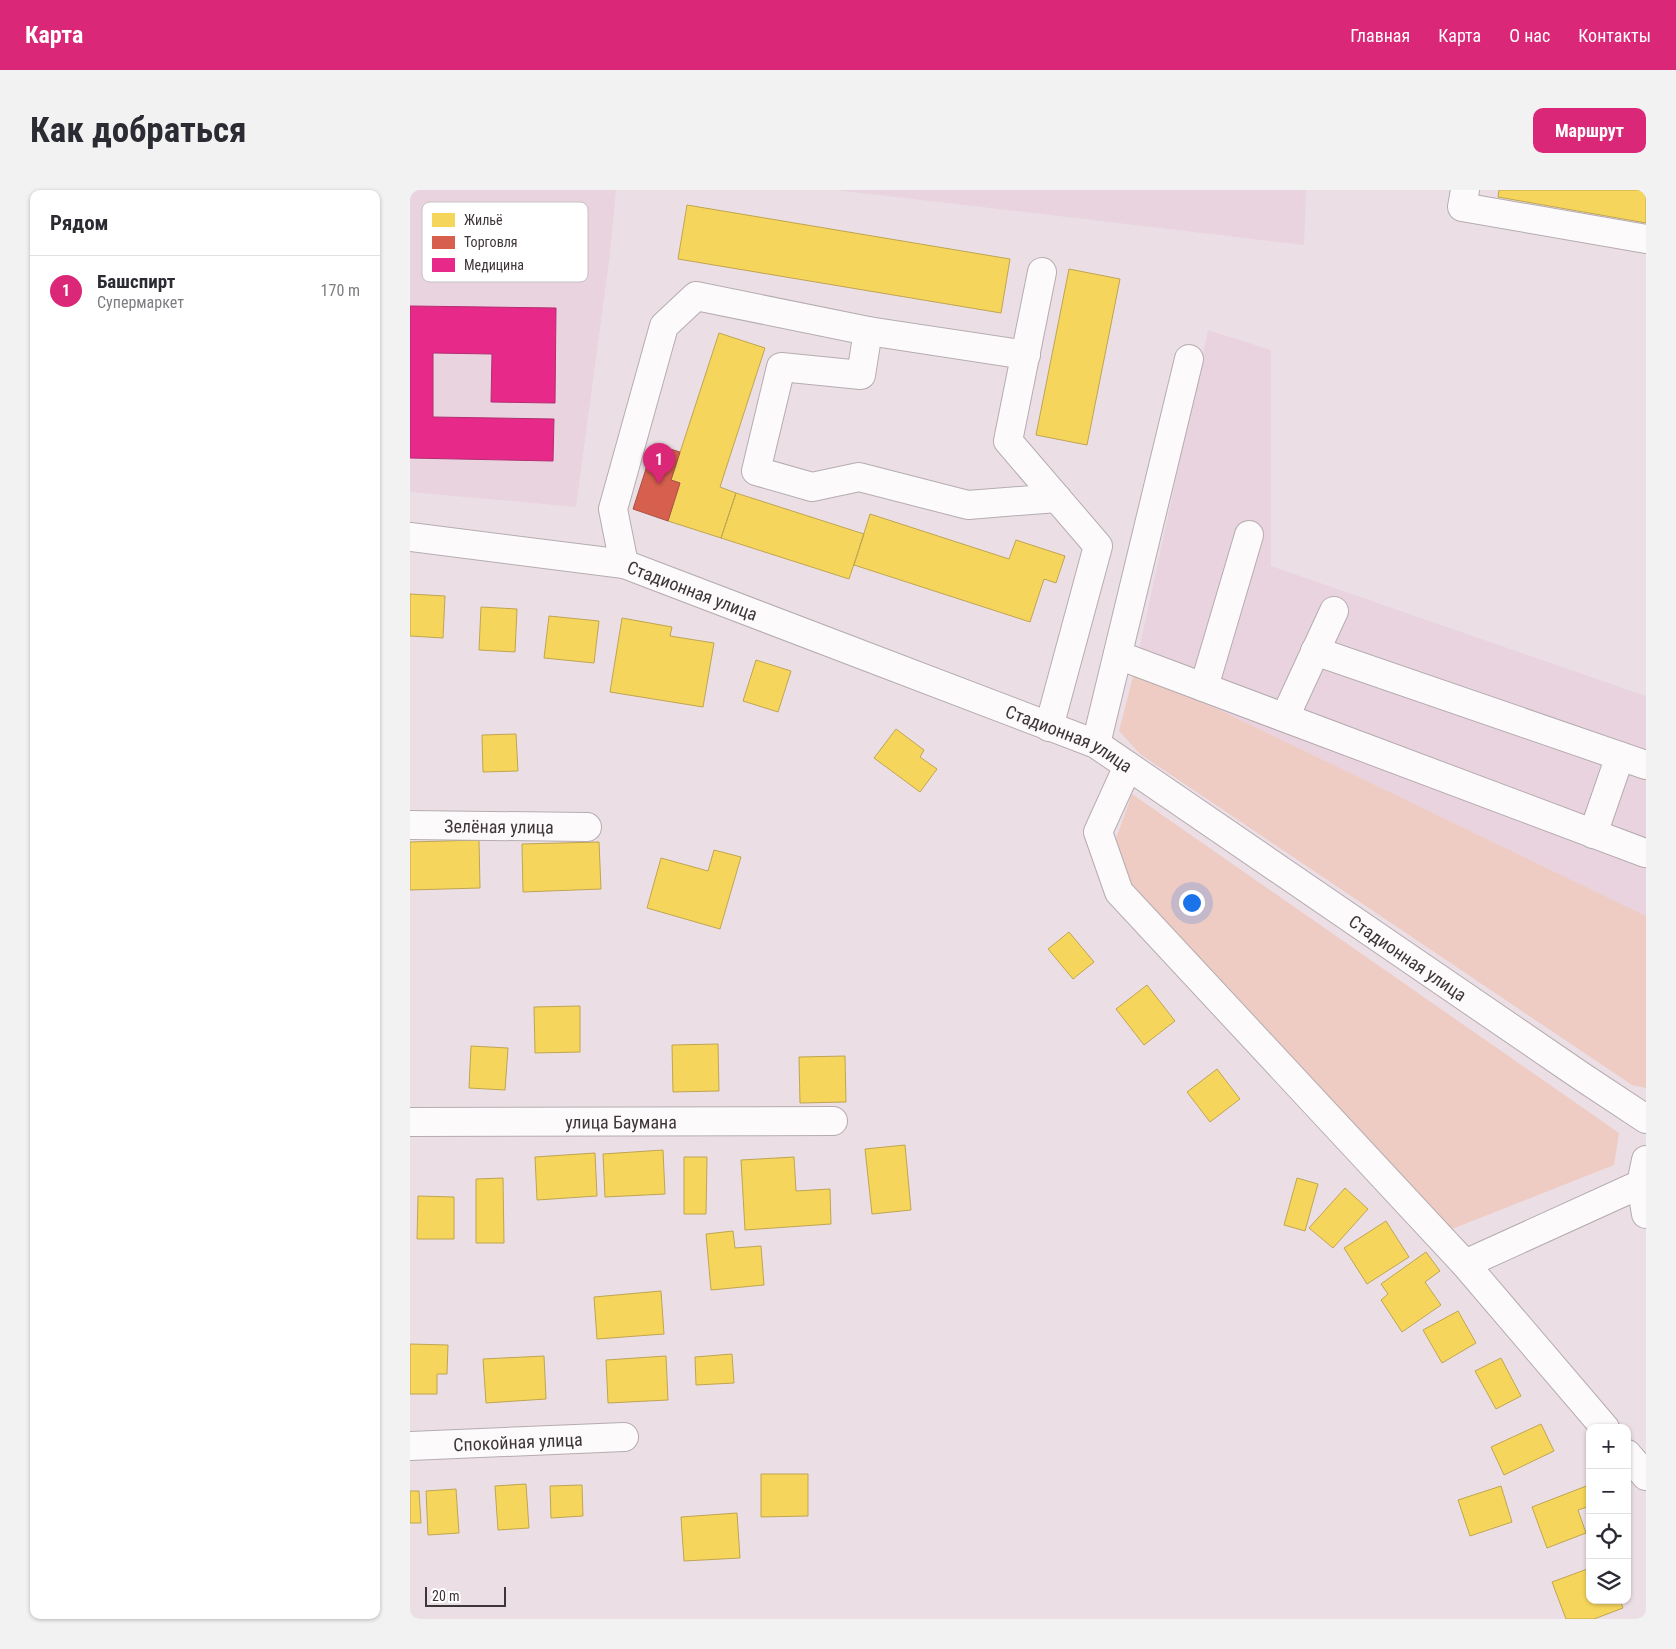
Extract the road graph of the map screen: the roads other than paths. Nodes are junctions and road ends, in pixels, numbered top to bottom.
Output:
1 (1465, 190) edge
2 (1646, 239) edge
3 (1042, 272) dead end
4 (868, 331) junction
5 (1026, 355) junction
6 (1189, 359) dead end
7 (1057, 498) junction
8 (1249, 535) dead end
9 (410, 538) edge
10 (624, 564) junction
11 (1334, 611) dead end
12 (1315, 651) junction
13 (1118, 655) junction
14 (1204, 687) junction
15 (1285, 717) junction
16 (1049, 727) junction
17 (1096, 744) junction
18 (1620, 756) junction
19 (1646, 765) edge
20 (1128, 766) junction
21 (410, 824) edge
22 (587, 827) dead end
23 (1593, 834) junction
24 (1644, 853) dead end
25 (1646, 1119) edge
26 (833, 1121) dead end
27 (410, 1122) edge
28 (1644, 1172) edge
29 (1646, 1214) edge
30 (1465, 1264) junction
31 (1602, 1424) edge
32 (624, 1437) dead end
33 (410, 1446) edge
34 (1631, 1459) edge
35 (1646, 1476) edge

1 - 2 street
3 - 5 street
4 - 5 street
4 - 7 street
4 - 10 street
5 - 7 street
6 - 13 street
7 - 16 street
8 - 14 street
9 - 10 street, Стадионная улица
10 - 16 street, Стадионная улица
11 - 12 street
12 - 15 street
12 - 18 street
13 - 14 street
13 - 17 street
14 - 15 street
15 - 23 street
16 - 17 street, Стадионная улица
17 - 20 street, Стадионная улица
18 - 19 street
18 - 23 street
20 - 25 street, Стадионная улица
20 - 30 street
21 - 22 street, Зелёная улица
23 - 24 street
26 - 27 street, улица Баумана
28 - 29 street
28 - 30 street
30 - 31 street
32 - 33 street, Спокойная улица
34 - 35 street

